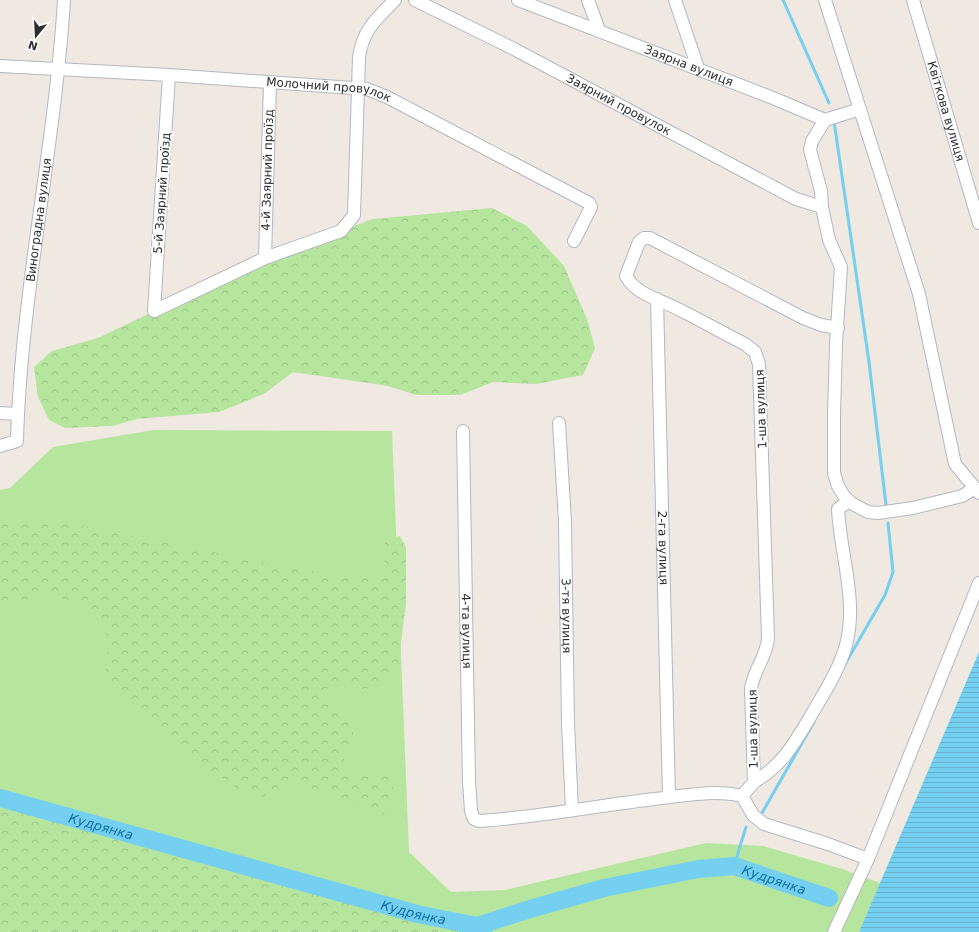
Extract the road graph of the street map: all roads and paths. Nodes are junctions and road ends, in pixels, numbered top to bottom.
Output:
1 (64, 0) edge
2 (395, 0) edge
3 (415, 0) edge
4 (518, 0) edge
5 (588, 0) edge
6 (675, 0) edge
7 (825, 0) edge
8 (913, 0) edge
9 (599, 30) junction
10 (0, 66) edge
11 (698, 68) junction
12 (60, 69) junction
13 (169, 75) junction
14 (270, 83) junction
15 (358, 89) junction
16 (860, 109) junction
17 (825, 120) junction
18 (822, 207) junction
19 (979, 223) edge
20 (574, 241) dead end
21 (265, 258) junction
22 (657, 299) junction
23 (838, 328) junction
24 (0, 413) edge
25 (17, 414) junction
26 (559, 423) dead end
27 (463, 432) dead end
28 (0, 446) edge
29 (977, 490) edge
30 (849, 501) junction
31 (979, 583) edge
32 (754, 782) junction
33 (742, 796) junction
34 (669, 797) junction
35 (572, 810) junction
36 (868, 859) junction
37 (834, 932) edge

1 - 12 street, Виноградна вулиця
2 - 15 street
3 - 18 street, Заярний провулок
4 - 9 street, Заярна вулиця
5 - 9 street
6 - 11 street
7 - 16 street
8 - 19 street, Квіткова вулиця
9 - 11 street, Заярна вулиця
10 - 12 street, Молочний провулок
11 - 17 street, Заярна вулиця
12 - 13 street, Молочний провулок
12 - 25 street, Виноградна вулиця
13 - 14 street, Молочний провулок
13 - 21 street, 5-й Заярний проїзд
14 - 15 street, Молочний провулок
14 - 21 street, 4-й Заярний проїзд
15 - 20 street, Молочний провулок
15 - 21 street
16 - 17 street
16 - 29 street
17 - 18 street
18 - 23 street
22 - 23 street, 1-ша вулиця
22 - 32 street, 1-ша вулиця
22 - 34 street, 2-га вулиця
23 - 30 street
24 - 25 street
25 - 28 street, Виноградна вулиця
26 - 35 street, 3-тя вулиця
27 - 35 street, 4-та вулиця
29 - 30 street
30 - 32 street
31 - 36 street
32 - 33 street, 1-ша вулиця
33 - 34 street
33 - 36 street
34 - 35 street
36 - 37 street

